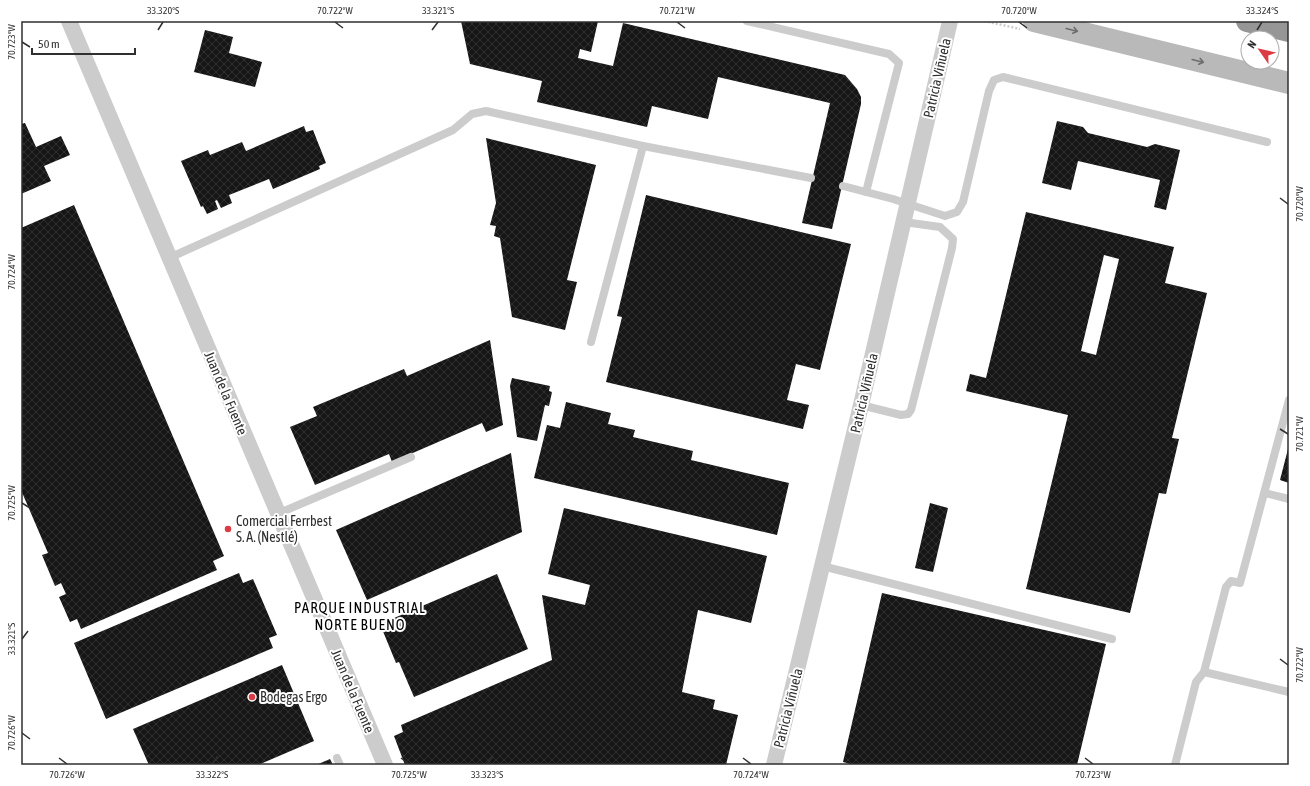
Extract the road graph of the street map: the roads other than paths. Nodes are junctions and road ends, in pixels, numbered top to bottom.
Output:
1 (69, 21) edge
2 (747, 21) edge
3 (950, 21) edge
4 (1034, 21) edge
5 (1247, 21) edge
6 (1289, 31) edge
7 (1289, 82) edge
8 (1267, 142) dead end
9 (643, 146) junction
10 (811, 178) dead end
11 (843, 186) dead end
12 (866, 192) junction
13 (908, 205) junction
14 (904, 222) junction
15 (169, 258) junction
16 (591, 342) dead end
17 (1289, 400) edge
18 (861, 405) junction
19 (410, 457) dead end
20 (1265, 493) junction
21 (1289, 499) edge
22 (277, 514) junction
23 (822, 566) junction
24 (1112, 639) dead end
25 (1204, 672) junction
26 (1289, 692) edge
27 (385, 765) edge
28 (774, 765) edge
29 (1175, 765) edge

1 - 15 street, Juan de la Fuente
2 - 12 lane
3 - 13 street, Patricia Viñuela
4 -> 7 main road
5 - 6 highway
8 - 13 lane
9 - 10 lane
9 - 15 lane
9 - 16 lane
11 - 12 lane
12 - 13 lane
13 - 14 street, Patricia Viñuela
14 - 18 street, Patricia Viñuela
14 - 18 lane
15 - 22 street, Juan de la Fuente
17 - 20 lane
18 - 23 street, Patricia Viñuela
19 - 22 lane
20 - 21 lane
20 - 25 lane
22 - 27 street, Juan de la Fuente
23 - 24 lane
23 - 28 street, Patricia Viñuela
25 - 26 lane
25 - 29 lane

